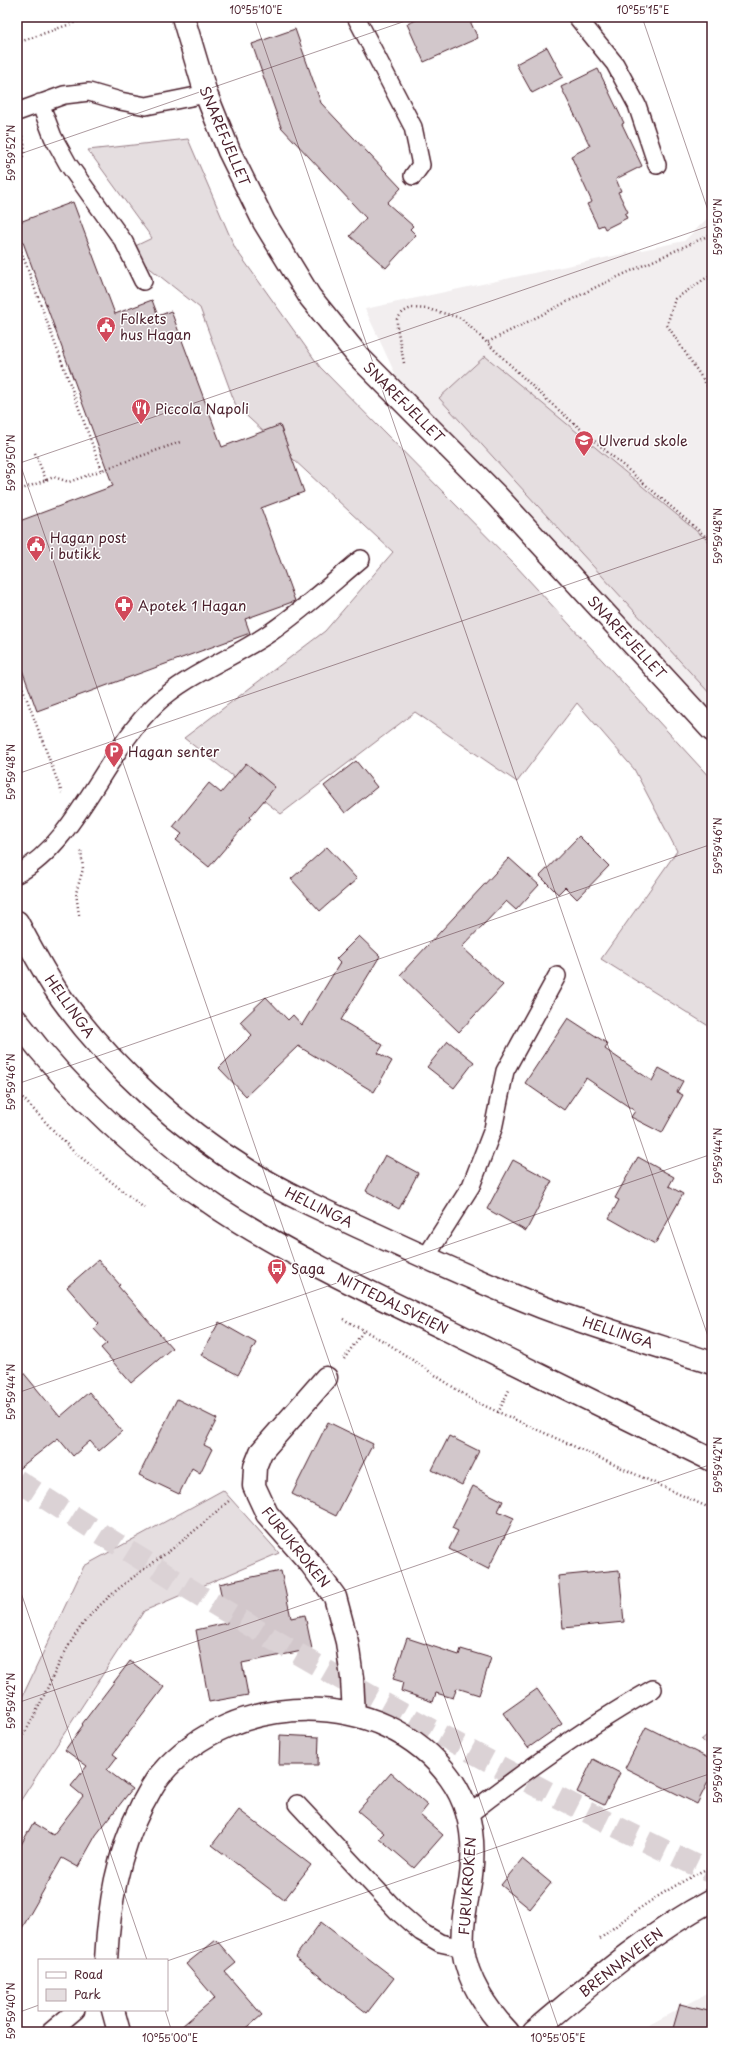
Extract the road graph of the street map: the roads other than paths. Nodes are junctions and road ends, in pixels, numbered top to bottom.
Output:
1 (183, 17) edge
2 (356, 17) edge
3 (577, 17) edge
4 (206, 94) junction
5 (40, 103) junction
6 (17, 112) edge
7 (657, 165) dead end
8 (413, 176) dead end
9 (143, 281) dead end
10 (361, 560) dead end
11 (712, 730) edge
12 (17, 874) edge
13 (17, 922) edge
14 (557, 976) dead end
15 (17, 1021) edge
16 (426, 1257) junction
17 (712, 1363) edge
18 (326, 1378) road end
19 (712, 1460) edge
20 (653, 1689) dead end
21 (354, 1714) junction
22 (297, 1804) dead end
23 (468, 1815) junction
24 (712, 1900) edge
25 (463, 1948) junction
26 (106, 1959) edge
27 (75, 2011) edge
28 (113, 2011) edge
29 (50, 2032) edge
30 (119, 2032) edge
31 (508, 2032) edge
32 (534, 2032) edge

1 - 4 street, SNAREFJELLET
2 - 8 lane
3 - 7 lane
4 - 5 lane
4 - 11 street, SNAREFJELLET
5 - 6 lane
5 - 9 lane
10 - 12 lane
13 - 16 street, HELLINGA
14 - 16 lane
15 - 19 street, NITTEDALSVEIEN
16 - 17 street, HELLINGA
18 - 21 street, FURUKROKEN
20 - 23 lane
21 - 23 street, FURUKROKEN
21 - 26 street, FURUKROKEN
22 - 25 lane
23 - 25 street, FURUKROKEN
24 - 32 street, BRENNAVEIEN
25 - 31 street, FURUKROKEN
27 - 29 lane
28 - 30 street

